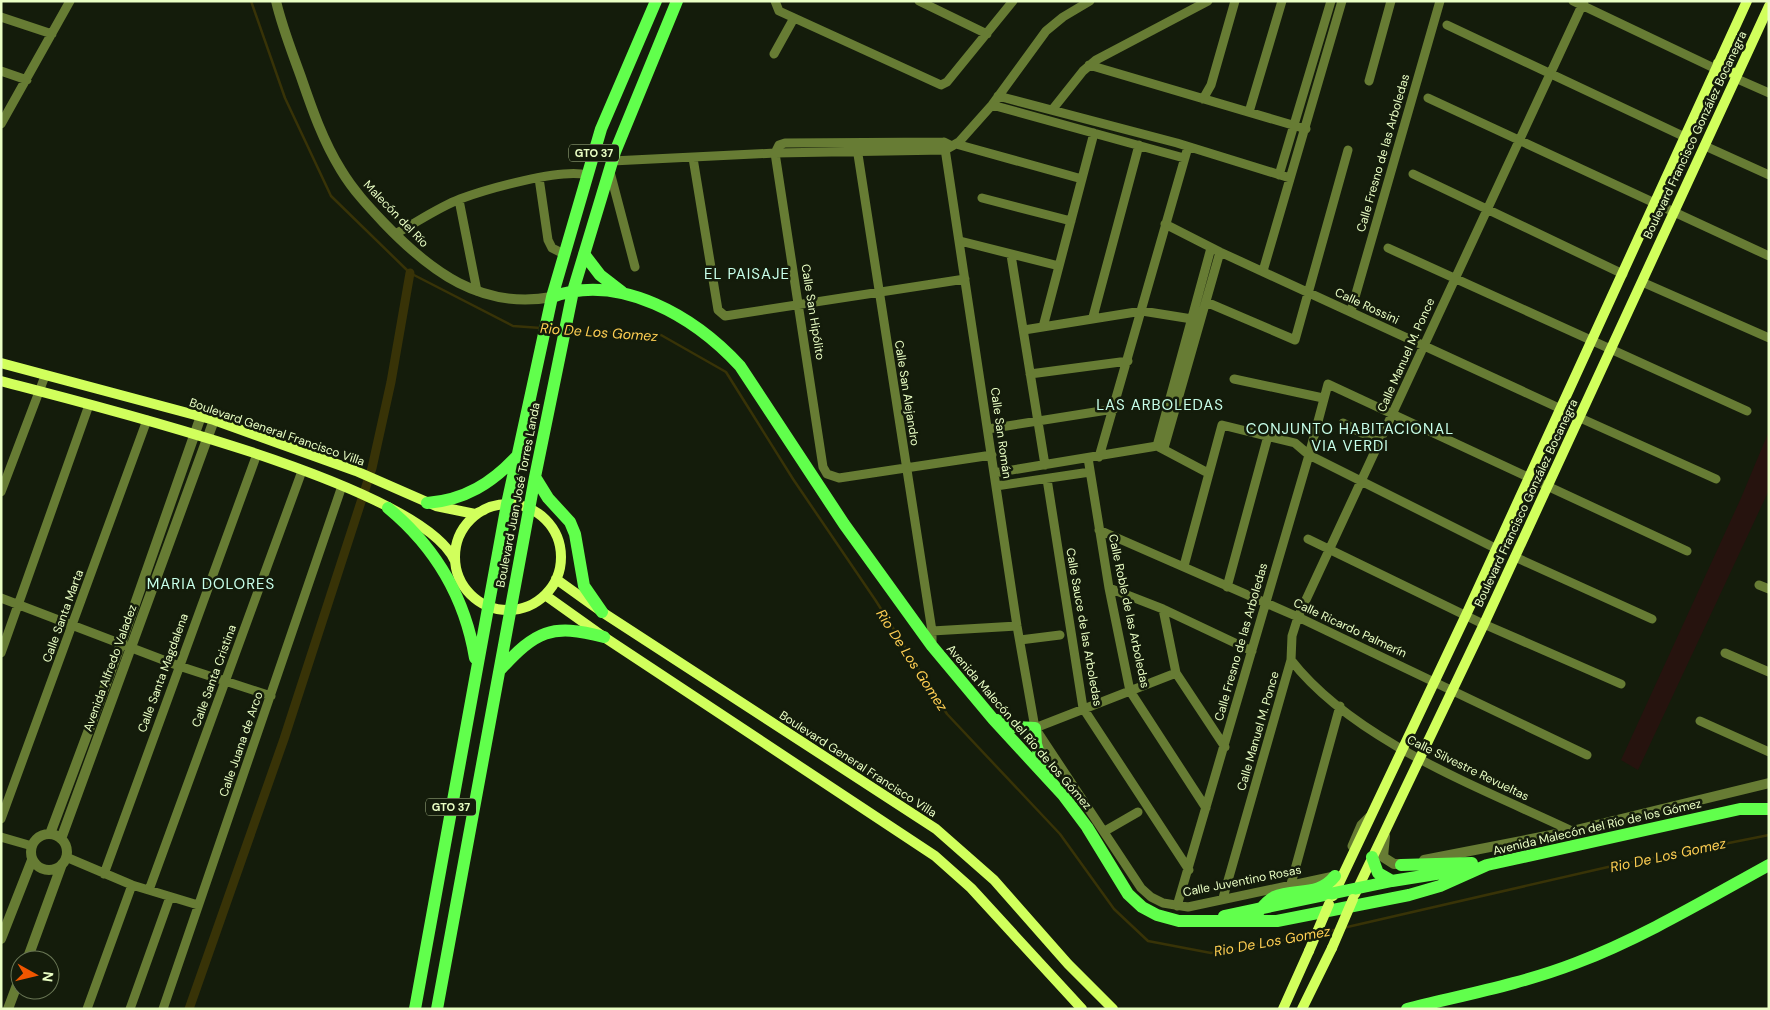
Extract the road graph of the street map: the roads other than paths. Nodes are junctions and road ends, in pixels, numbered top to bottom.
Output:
1 (70, 1) edge
2 (276, 1) edge
3 (656, 1) edge
4 (677, 1) edge
5 (775, 1) edge
6 (919, 1) edge
7 (1013, 1) edge
8 (1090, 1) edge
9 (1208, 1) edge
10 (1235, 1) edge
11 (1282, 1) edge
12 (1331, 1) edge
13 (1342, 1) edge
14 (1391, 1) edge
15 (1440, 1) edge
16 (1573, 1) edge
17 (1747, 1) edge
18 (1583, 4) edge
19 (1768, 9) edge
20 (1, 16) edge
21 (794, 18) junction
22 (1448, 26) dead end
23 (52, 34) junction
24 (987, 34) junction
25 (774, 54) dead end
26 (1089, 65) junction
27 (1717, 66) junction
28 (1, 71) edge
29 (1550, 73) junction
30 (1737, 75) junction
31 (27, 80) junction
32 (1369, 80) dead end
33 (1769, 93) edge
34 (998, 96) junction
35 (1428, 98) dead end
36 (1203, 99) junction
37 (992, 105) junction
38 (1052, 110) junction
39 (1249, 112) junction
40 (1, 123) edge
41 (1294, 126) junction
42 (1306, 129) junction
43 (1094, 133) junction
44 (1685, 137) junction
45 (1519, 141) junction
46 (856, 143) junction
47 (1138, 145) junction
48 (949, 146) junction
49 (1705, 146) junction
50 (1188, 147) junction
51 (1348, 150) dead end
52 (775, 153) junction
53 (858, 153) junction
54 (693, 158) junction
55 (1184, 158) junction
56 (610, 165) junction
57 (1413, 174) dead end
58 (1769, 174) edge
59 (587, 175) junction
60 (1280, 175) junction
61 (539, 178) junction
62 (1290, 178) junction
63 (1082, 179) junction
64 (982, 198) dead end
65 (459, 200) junction
66 (1656, 204) junction
67 (1488, 208) junction
68 (1674, 212) junction
69 (1071, 221) junction
70 (1165, 224) junction
71 (395, 234) junction
72 (960, 241) junction
73 (1211, 248) junction
74 (1388, 248) dead end
75 (1220, 252) junction
76 (564, 254) junction
77 (584, 254) junction
78 (1011, 255) junction
79 (1769, 256) edge
80 (1059, 266) junction
81 (635, 267) dead end
82 (1263, 271) junction
83 (1623, 274) junction
84 (1454, 278) junction
85 (965, 279) junction
86 (1642, 282) junction
87 (477, 291) junction
88 (573, 291) junction
89 (879, 292) junction
90 (1308, 293) junction
91 (628, 296) junction
92 (552, 297) junction
93 (1206, 302) junction
94 (800, 305) junction
95 (1142, 310) junction
96 (1351, 312) junction
97 (1092, 318) junction
98 (1192, 319) junction
99 (1043, 327) junction
100 (1024, 330) junction
101 (1769, 338) edge
102 (1592, 340) junction
103 (1423, 346) junction
104 (1611, 349) junction
105 (1128, 361) junction
106 (1, 363) edge
107 (1030, 374) junction
108 (45, 376) junction
109 (1234, 379) dead end
110 (1, 381) edge
111 (40, 391) junction
112 (1323, 398) junction
113 (89, 405) junction
114 (1559, 408) junction
115 (1114, 409) junction
116 (1746, 411) dead end
117 (1392, 415) junction
118 (200, 416) junction
119 (1578, 417) junction
120 (147, 420) junction
121 (214, 420) junction
122 (1038, 420) junction
123 (1343, 423) dead end
124 (988, 429) junction
125 (194, 433) junction
126 (1268, 436) junction
127 (208, 437) junction
128 (1380, 443) junction
129 (1160, 447) junction
130 (257, 454) junction
131 (992, 455) junction
132 (1309, 455) junction
133 (517, 456) junction
134 (1099, 456) junction
135 (1088, 458) junction
136 (1045, 465) junction
137 (906, 468) junction
138 (302, 471) junction
139 (1090, 472) junction
140 (994, 473) junction
141 (1208, 473) junction
142 (535, 477) junction
143 (1527, 478) junction
144 (1047, 479) junction
145 (1716, 479) dead end
146 (1362, 482) junction
147 (996, 486) junction
148 (1546, 486) junction
149 (346, 488) junction
150 (1, 492) edge
151 (427, 503) junction
152 (507, 504) junction
153 (383, 506) junction
154 (529, 508) junction
155 (484, 510) junction
156 (1099, 530) junction
157 (1308, 538) dead end
158 (1497, 548) junction
159 (1331, 550) junction
160 (1687, 550) dead end
161 (1515, 557) junction
162 (455, 561) junction
163 (1184, 566) junction
164 (556, 579) junction
165 (1759, 585) dead end
166 (1227, 587) junction
167 (1108, 588) junction
168 (1769, 590) edge
169 (546, 595) junction
170 (1, 598) edge
171 (1265, 602) junction
172 (19, 605) junction
173 (487, 606) junction
174 (1163, 609) junction
175 (510, 610) junction
176 (602, 612) junction
177 (1466, 615) junction
178 (1298, 617) junction
179 (1652, 619) dead end
180 (1484, 624) junction
181 (74, 626) junction
182 (1017, 626) junction
183 (932, 631) junction
184 (1060, 635) dead end
185 (604, 637) junction
186 (1020, 640) junction
187 (126, 646) junction
188 (932, 646) junction
189 (1252, 651) junction
190 (1, 653) edge
191 (1725, 653) dead end
192 (1291, 660) junction
193 (179, 666) junction
194 (476, 670) junction
195 (500, 670) junction
196 (1769, 672) edge
197 (1176, 673) junction
198 (1434, 681) junction
199 (225, 682) junction
200 (1621, 684) dead end
201 (1453, 690) junction
202 (1130, 691) junction
203 (271, 696) junction
204 (1340, 706) junction
205 (1083, 708) junction
206 (993, 719) junction
207 (1700, 721) dead end
208 (1035, 728) junction
209 (1225, 747) junction
210 (1401, 751) junction
211 (1769, 752) edge
212 (1587, 755) dead end
213 (1420, 758) junction
214 (1046, 775) junction
215 (1769, 783) edge
216 (1769, 802) edge
217 (1206, 808) junction
218 (1740, 809) junction
219 (1769, 809) edge
220 (1138, 812) dead end
221 (1372, 816) junction
222 (1, 819) edge
223 (1386, 827) junction
224 (1104, 831) junction
225 (1572, 831) junction
226 (50, 834) junction
227 (1, 837) edge
228 (61, 839) junction
229 (32, 846) junction
230 (1372, 858) junction
231 (32, 860) junction
232 (64, 860) junction
233 (1401, 865) junction
234 (1486, 865) junction
235 (1769, 865) edge
236 (1189, 870) junction
237 (104, 874) junction
238 (1769, 874) edge
239 (1335, 876) junction
240 (1392, 882) junction
241 (1291, 884) junction
242 (132, 885) junction
243 (149, 890) junction
244 (1354, 894) junction
245 (170, 897) junction
246 (1223, 898) junction
247 (1332, 899) junction
248 (1705, 900) junction
249 (198, 905) junction
250 (1177, 906) junction
251 (1259, 910) junction
252 (1192, 921) junction
253 (1, 939) edge
254 (31, 950) edge
255 (87, 1009) edge
256 (130, 1009) edge
257 (163, 1009) edge
258 (415, 1009) edge
259 (437, 1009) edge
260 (1082, 1009) edge
261 (1113, 1009) edge
262 (1284, 1009) edge
263 (1302, 1009) edge
264 (1407, 1009) edge

1 - 23 street
2 - 71 street, Malecón del Río
3 - 59 main road, Boulevard Juan José Torres Landa / GTO 37
4 - 56 main road, Boulevard Juan José Torres Landa / GTO 37
5 - 21 street
6 - 24 street
7 - 24 street
8 - 34 street
9 - 26 street
10 - 36 street
11 - 39 street
12 - 41 street
13 - 42 street
14 - 32 street
15 - 96 street, Calle Fresno de las Arboledas
16 - 18 street
17 - 27 main road, Boulevard Francisco González Bocanegra
18 - 27 street
18 - 29 street, Calle Manuel M. Ponce
19 - 30 main road, Boulevard Francisco González Bocanegra
20 - 23 street
21 - 24 street
21 - 25 street
22 - 29 street
23 - 31 street
26 - 36 street
26 - 38 street
27 - 30 main road
27 - 44 main road, Boulevard Francisco González Bocanegra
28 - 31 street
29 - 44 street
29 - 45 street, Calle Manuel M. Ponce
30 - 33 street
30 - 49 main road, Boulevard Francisco González Bocanegra
31 - 40 street
34 - 37 street
34 - 38 street
35 - 45 street
36 - 39 street
37 - 43 street
37 - 48 street
38 - 50 street
39 - 41 street
41 - 42 street
41 - 60 street
42 - 62 street
43 - 47 street
43 - 63 street
44 - 66 main road, Boulevard Francisco González Bocanegra
45 - 66 street
45 - 67 street, Calle Manuel M. Ponce
46 - 48 street
46 - 52 street
46 - 53 street, Calle San Alejandro
47 - 55 street
47 - 97 street
48 - 53 street
48 - 63 street
48 - 72 street, Calle San Román
49 - 58 street
49 - 68 main road, Boulevard Francisco González Bocanegra
50 - 55 street
50 - 60 street
51 - 90 street
52 - 53 street
52 - 54 street
52 - 94 street, Calle San Hipólito
53 - 89 street, Calle San Alejandro
54 - 56 street
54 - 94 street
55 - 70 street
56 - 77 main road, Boulevard Juan José Torres Landa / GTO 37
56 - 81 street
57 - 67 street
59 - 61 street
59 - 76 main road, Boulevard Juan José Torres Landa / GTO 37
60 - 62 street
61 - 65 street
61 - 76 street
62 - 82 street
63 - 69 street
64 - 69 street
65 - 71 street
65 - 87 street
66 - 68 street
66 - 83 main road, Boulevard Francisco González Bocanegra
67 - 83 street
67 - 84 street, Calle Manuel M. Ponce
68 - 79 street
68 - 86 main road, Boulevard Francisco González Bocanegra
69 - 80 street
70 - 73 street, Calle Rossini
70 - 95 street
71 - 87 street, Malecón del Río
72 - 78 street
72 - 85 street, Calle San Román
73 - 75 street, Calle Rossini
73 - 98 street
74 - 84 street
75 - 82 street, Calle Rossini
75 - 93 street
76 - 92 main road, Boulevard Juan José Torres Landa / GTO 37
77 - 88 main road, Boulevard Juan José Torres Landa / GTO 37
77 - 91 main road
78 - 80 street
78 - 100 street
80 - 99 street
82 - 90 street, Calle Rossini
83 - 102 main road, Boulevard Francisco González Bocanegra
84 - 102 street
84 - 103 street, Calle Manuel M. Ponce
85 - 89 street
85 - 124 street, Calle San Román
86 - 101 street
86 - 104 main road, Boulevard Francisco González Bocanegra
87 - 92 street, Malecón del Río
88 - 91 main road
88 - 92 main road
88 - 142 main road, Boulevard Juan José Torres Landa / GTO 37
89 - 94 street
89 - 137 street, Calle San Alejandro
90 - 93 street
90 - 96 street, Calle Rossini
91 - 188 main road, Avenida Malecón del Río de los Gómez
92 - 133 main road, Boulevard Juan José Torres Landa / GTO 37
93 - 129 street
94 - 137 street, Calle San Hipólito
95 - 97 street
95 - 98 street
95 - 105 street
96 - 103 street, Calle Rossini
97 - 99 street
98 - 129 street
99 - 100 street
100 - 107 street
102 - 104 street
102 - 114 main road, Boulevard Francisco González Bocanegra
103 - 114 street, Calle Rossini
103 - 117 street, Calle Manuel M. Ponce
104 - 116 street
104 - 119 main road, Boulevard Francisco González Bocanegra
105 - 107 street
105 - 115 street
106 - 108 main road, Boulevard General Francisco Villa
107 - 122 street
108 - 111 street
108 - 118 main road, Boulevard General Francisco Villa
109 - 112 street
110 - 111 main road
111 - 113 main road
111 - 150 street
112 - 117 street, Calle Fresno de las Arboledas
112 - 132 street, Calle Fresno de las Arboledas
113 - 120 main road
113 - 172 street
114 - 143 main road, Boulevard Francisco González Bocanegra
115 - 122 street
115 - 134 street
117 - 128 street, Calle Manuel M. Ponce
117 - 143 street
118 - 121 main road, Boulevard General Francisco Villa
118 - 125 street, Avenida Alfredo Valadez
119 - 145 street
119 - 148 main road, Boulevard Francisco González Bocanegra
120 - 125 main road
120 - 181 street, Calle Santa Marta
121 - 127 street, Avenida Alfredo Valadez
121 - 151 main road, Boulevard General Francisco Villa
122 - 124 street
122 - 136 street
123 - 128 street
124 - 131 street, Calle San Román
125 - 127 main road
125 - 187 street, Avenida Alfredo Valadez
126 - 132 street
126 - 141 street
126 - 166 street
127 - 130 main road
127 - 187 street, Avenida Alfredo Valadez
128 - 146 street, Calle Manuel M. Ponce
129 - 134 street
129 - 141 street
130 - 138 main road
130 - 193 street, Calle Santa Magdalena
131 - 137 street
131 - 140 street, Calle San Román
132 - 146 street
132 - 171 street, Calle Fresno de las Arboledas
133 - 151 main road
133 - 152 main road, Boulevard Juan José Torres Landa / GTO 37
134 - 135 street
135 - 136 street
135 - 139 street, Calle Roble de las Arboledas
136 - 140 street
137 - 183 street, Calle San Alejandro
138 - 149 main road
138 - 199 street, Calle Santa Cristina
139 - 144 street
139 - 156 street, Calle Roble de las Arboledas
140 - 147 street, Calle San Román
141 - 163 street
142 - 154 main road, Boulevard Juan José Torres Landa / GTO 37
142 - 176 main road
143 - 148 street
143 - 158 main road, Boulevard Francisco González Bocanegra
144 - 147 street
144 - 205 street, Calle Sauce de las Arboledas
146 - 158 street
146 - 159 street, Calle Manuel M. Ponce
147 - 182 street, Calle San Román
148 - 160 street
148 - 161 main road, Boulevard Francisco González Bocanegra
149 - 153 main road
149 - 203 street, Calle Juana de Arco
151 - 155 main road, Boulevard General Francisco Villa
152 - 154 main road
152 - 155 main road, Boulevard General Francisco Villa
152 - 173 main road, Boulevard Juan José Torres Landa / GTO 37
153 - 162 main road
153 - 194 main road
154 - 164 main road
154 - 175 main road, Boulevard Juan José Torres Landa / GTO 37
155 - 162 main road
156 - 163 street, Calle Ricardo Palmerín
156 - 167 street, Calle Roble de las Arboledas
157 - 159 street
158 - 177 main road, Boulevard Francisco González Bocanegra
159 - 177 street
159 - 178 street, Calle Manuel M. Ponce
161 - 179 street
161 - 180 main road, Boulevard Francisco González Bocanegra
162 - 173 main road
163 - 166 street, Calle Ricardo Palmerín
164 - 169 main road
164 - 176 main road, Boulevard General Francisco Villa
165 - 168 street
166 - 171 street, Calle Ricardo Palmerín
167 - 174 street
167 - 202 street, Calle Roble de las Arboledas
169 - 175 main road
169 - 185 main road
170 - 172 street
171 - 178 street, Calle Ricardo Palmerín
171 - 189 street, Calle Fresno de las Arboledas
172 - 181 street
172 - 190 street
173 - 175 main road
173 - 194 main road, Boulevard Juan José Torres Landa / GTO 37
174 - 189 street
174 - 197 street
175 - 195 main road, Boulevard Juan José Torres Landa / GTO 37
176 - 261 main road, Boulevard General Francisco Villa
177 - 180 street
177 - 198 main road, Boulevard Francisco González Bocanegra
178 - 192 street, Calle Manuel M. Ponce
178 - 198 street, Calle Ricardo Palmerín
180 - 200 street
180 - 201 main road, Boulevard Francisco González Bocanegra
181 - 187 street
181 - 222 street, Calle Santa Marta
182 - 183 street
182 - 186 street, Calle San Román
183 - 188 street, Calle San Alejandro
184 - 186 street
185 - 195 main road
185 - 260 main road
186 - 208 street, Calle San Román
187 - 193 street
187 - 226 street, Avenida Alfredo Valadez
187 - 228 street, Avenida Alfredo Valadez
188 - 206 main road, Avenida Malecón del Río de los Gómez
189 - 209 street, Calle Fresno de las Arboledas
191 - 196 street
192 - 204 street, Calle Silvestre Revueltas
192 - 246 street, Calle Manuel M. Ponce
193 - 199 street
193 - 237 street, Calle Santa Magdalena
194 - 258 main road, Boulevard Juan José Torres Landa / GTO 37
195 - 259 main road, Boulevard Juan José Torres Landa / GTO 37
197 - 202 street
197 - 209 street
198 - 201 street, Calle Ricardo Palmerín
198 - 210 main road, Boulevard Francisco González Bocanegra
199 - 203 street
199 - 243 street, Calle Santa Cristina
201 - 212 street, Calle Ricardo Palmerín
201 - 213 main road, Boulevard Francisco González Bocanegra
202 - 205 street
202 - 217 street, Calle Roble de las Arboledas
203 - 249 street, Calle Juana de Arco
204 - 210 street, Calle Silvestre Revueltas
204 - 241 street
205 - 208 street
205 - 236 street, Calle Sauce de las Arboledas
206 - 208 main road
206 - 214 main road, Avenida Malecón del Río de los Gómez
207 - 211 street
208 - 214 main road
208 - 224 street, Calle Juventino Rosas
209 - 217 street, Calle Fresno de las Arboledas
210 - 213 street, Calle Silvestre Revueltas
210 - 221 main road, Boulevard Francisco González Bocanegra
213 - 223 main road, Boulevard Francisco González Bocanegra
213 - 225 street, Calle Silvestre Revueltas
214 - 252 main road, Avenida Malecón del Río de los Gómez
215 - 225 street
216 - 218 main road
217 - 236 street, Calle Fresno de las Arboledas
218 - 219 main road, Avenida Malecón del Río de los Gómez
218 - 234 main road, Avenida Malecón del Río de los Gómez
220 - 224 street
221 - 239 street, Boulevard Francisco González Bocanegra
221 - 247 main road, Boulevard Francisco González Bocanegra
223 - 230 main road, Boulevard Francisco González Bocanegra
223 - 233 street
224 - 250 street, Calle Juventino Rosas
225 - 233 street
226 - 228 street
226 - 229 street
227 - 229 street
228 - 232 street
229 - 231 street
230 - 240 main road
230 - 244 main road, Boulevard Francisco González Bocanegra
231 - 232 street
231 - 253 street
232 - 237 street
232 - 254 street
233 - 234 main road
234 - 240 main road
234 - 252 main road, Avenida Malecón del Río de los Gómez
235 - 248 main road
236 - 250 street, Calle Fresno de las Arboledas
237 - 242 street
238 - 248 main road
239 - 241 street, Calle Juventino Rosas
239 - 251 main road
240 - 244 main road
241 - 246 street, Calle Juventino Rosas
242 - 243 street
242 - 255 street
243 - 245 street
244 - 247 main road
244 - 263 main road, Boulevard Francisco González Bocanegra, bridge
245 - 249 street
245 - 256 street
246 - 250 street, Calle Juventino Rosas
247 - 251 main road
247 - 262 main road, Boulevard Francisco González Bocanegra, bridge
248 - 264 main road
249 - 257 street, Calle Juana de Arco
251 - 252 main road

